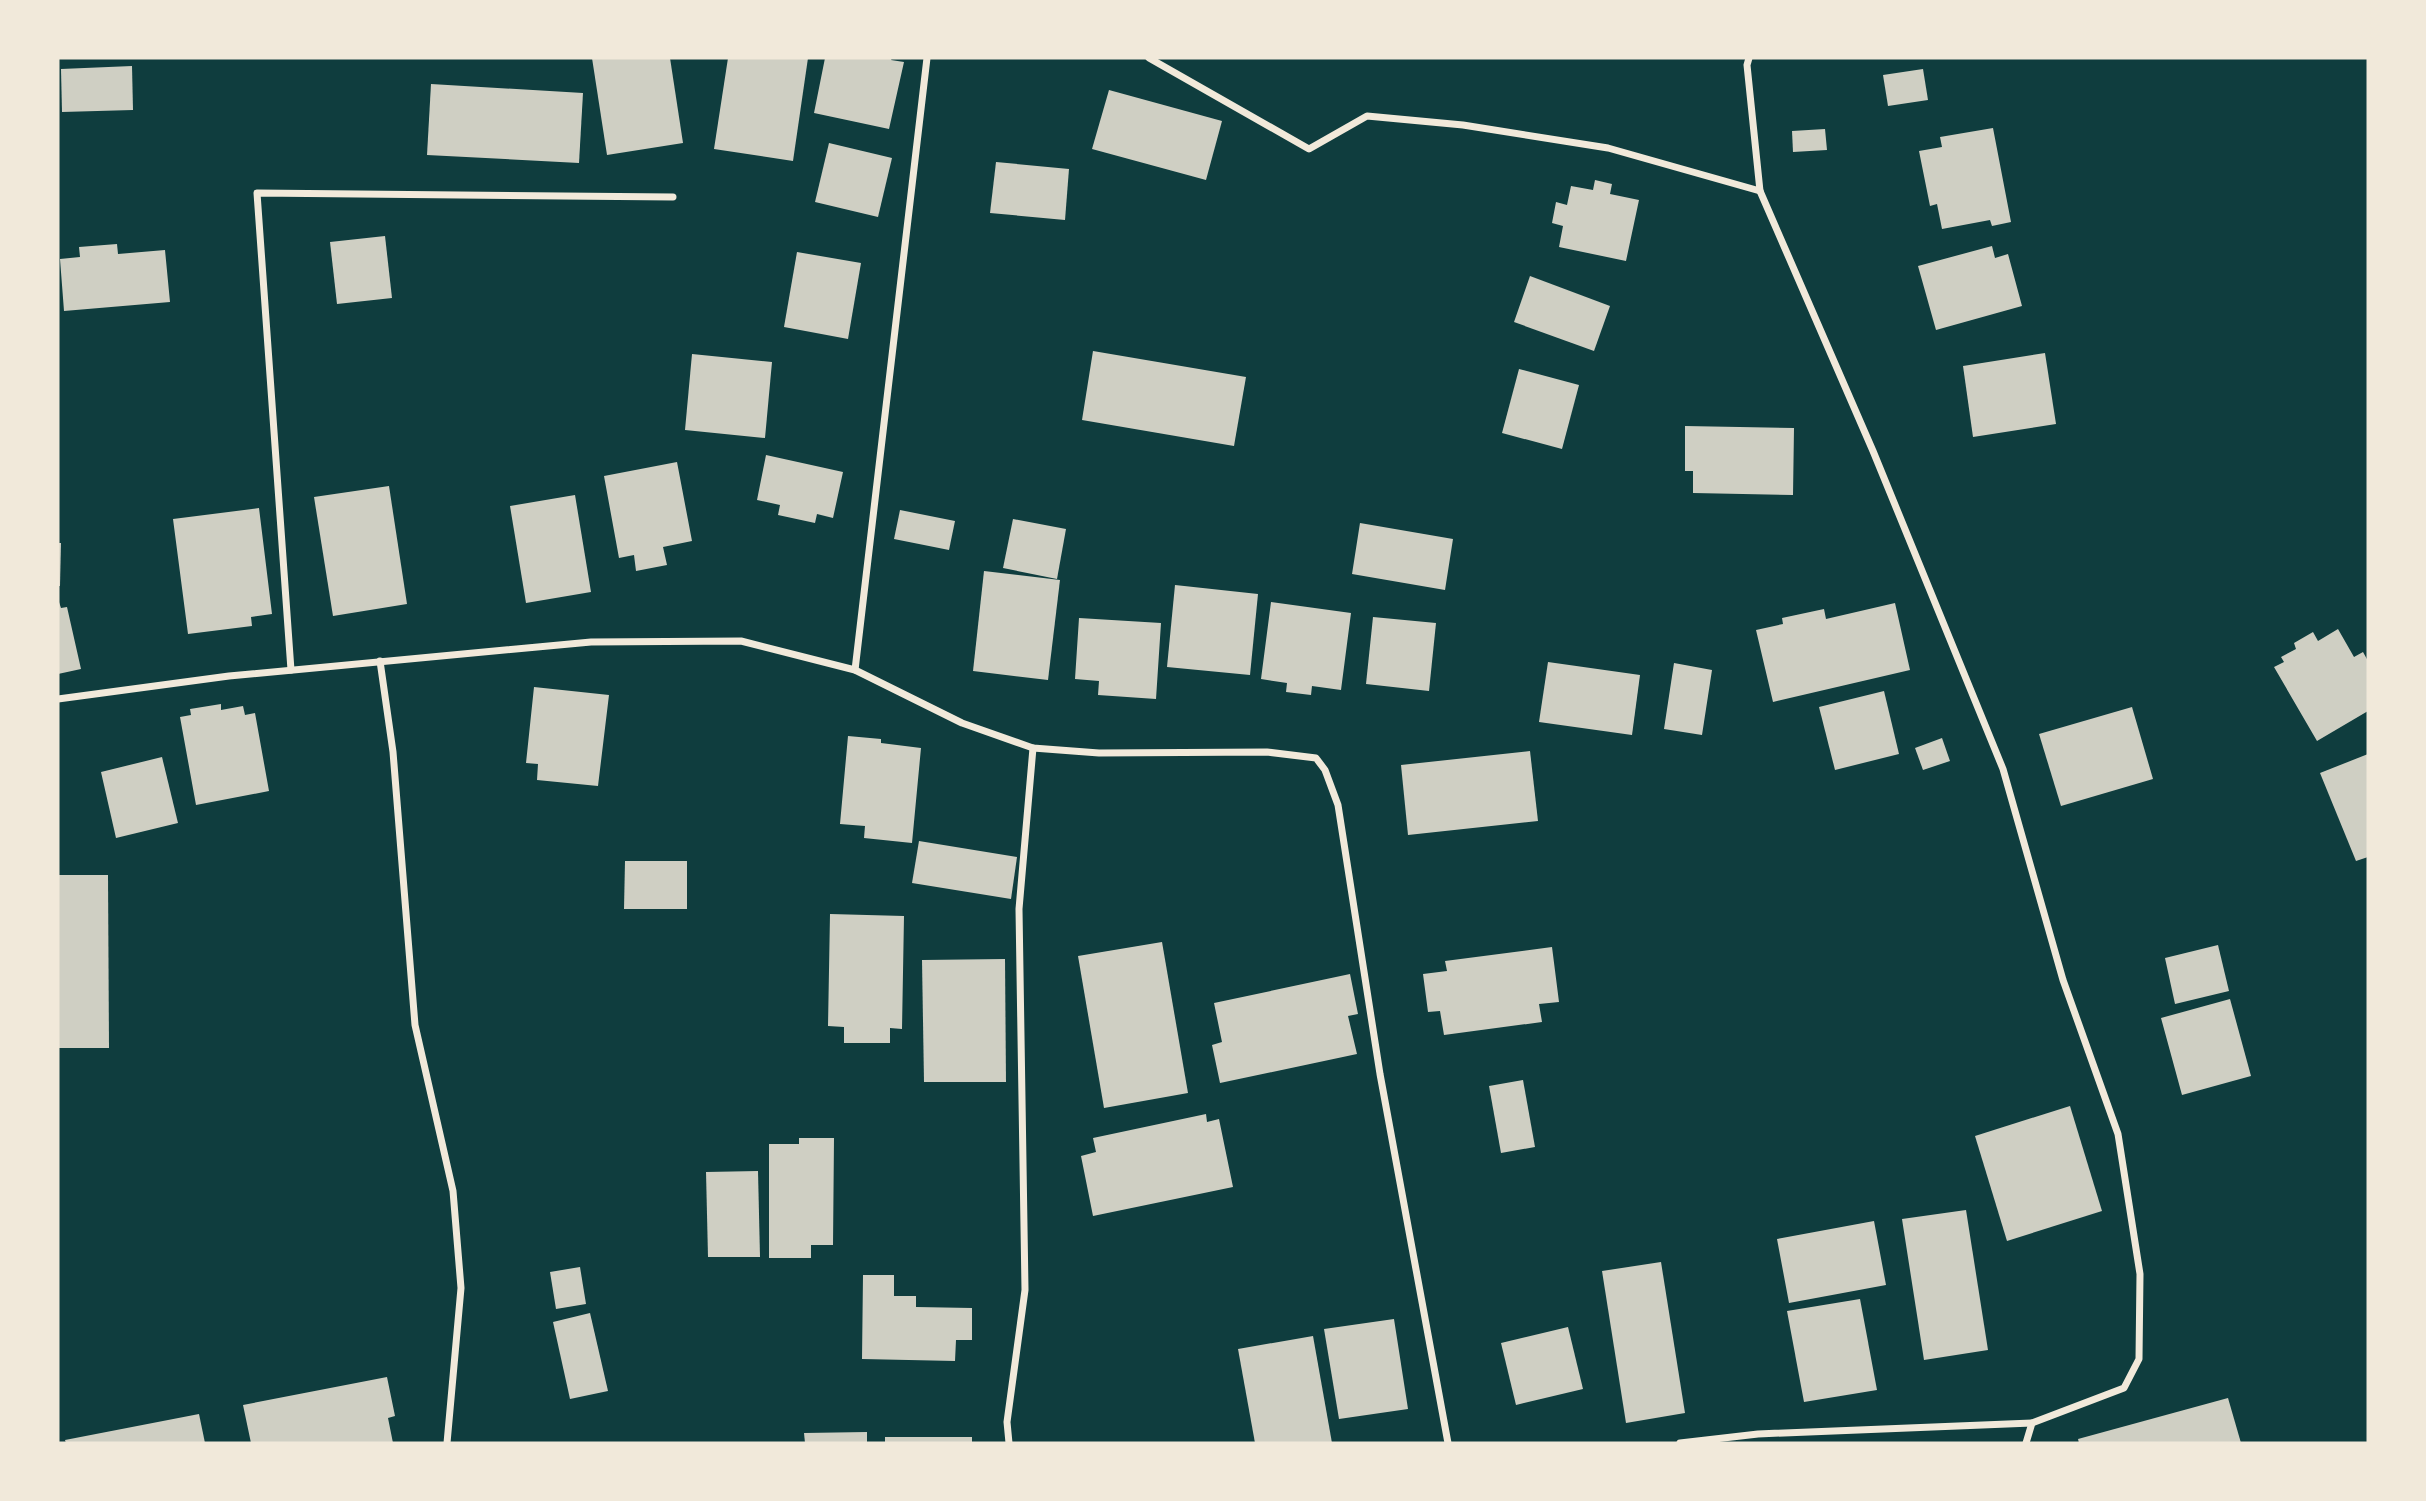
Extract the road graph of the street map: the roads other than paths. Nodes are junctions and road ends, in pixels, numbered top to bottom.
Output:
1 (927, 58) edge
2 (1149, 58) edge
3 (1748, 58) edge
4 (1760, 191) junction
5 (673, 197) dead end
6 (380, 661) junction
7 (291, 670) junction
8 (855, 670) junction
9 (58, 699) edge
10 (1033, 748) junction
11 (2032, 1423) junction
12 (447, 1443) edge
13 (1009, 1443) edge
14 (1448, 1443) edge
15 (1680, 1443) edge
16 (2026, 1443) edge

1 - 8 street
2 - 4 street
3 - 4 street
4 - 11 street
5 - 7 street
6 - 7 street
6 - 8 street
6 - 12 street
7 - 9 street
8 - 10 street
10 - 13 street
10 - 14 street
11 - 15 street
11 - 16 street

